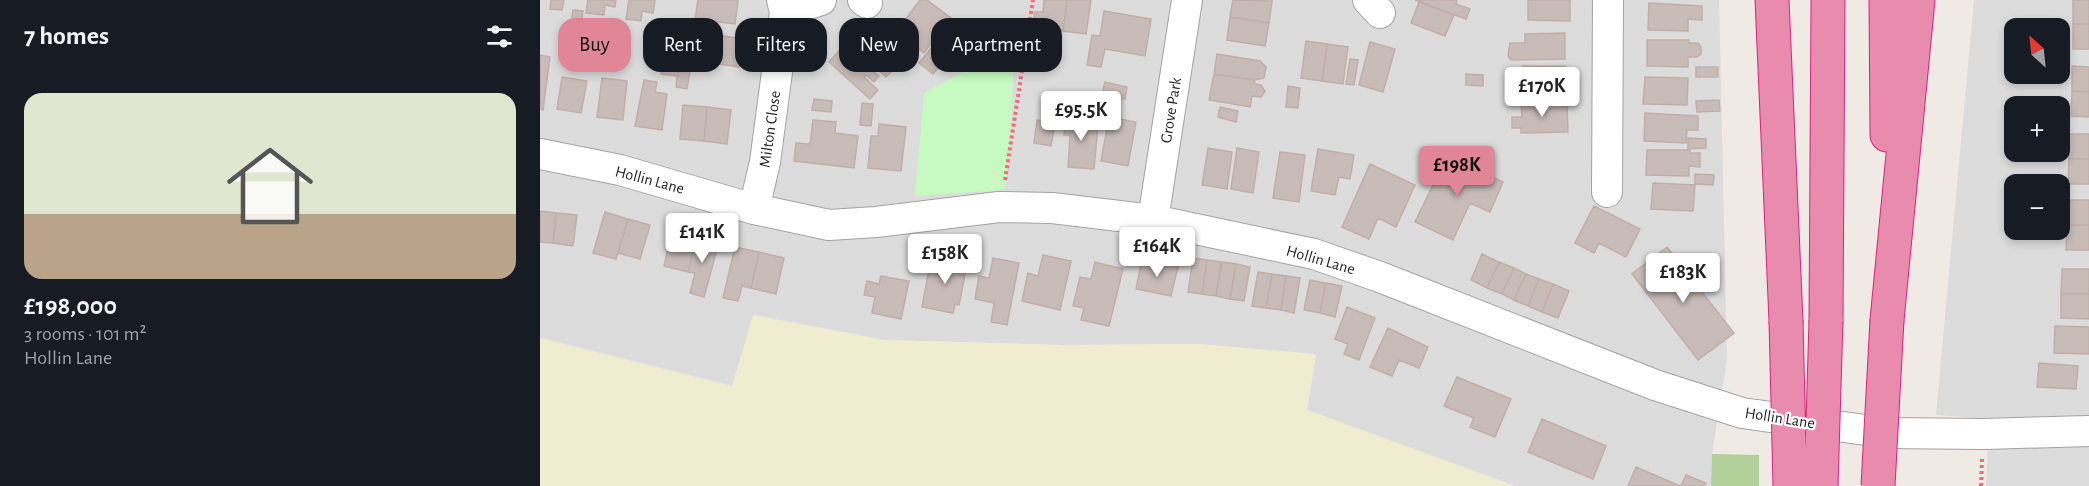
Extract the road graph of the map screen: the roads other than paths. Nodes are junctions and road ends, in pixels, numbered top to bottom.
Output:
1 (822, 0) edge
2 (1187, 0) edge
3 (1608, 0) edge
4 (1772, 0) edge
5 (1828, 0) edge
6 (1886, 0) edge
7 (1918, 0) edge
8 (783, 6) edge
9 (540, 154) edge
10 (1607, 192) dead end
11 (754, 210) junction
12 (1153, 220) junction
13 (1887, 320) junction
14 (2089, 430) edge
15 (1790, 486) edge
16 (1821, 486) edge
17 (1878, 486) edge

1 - 8 street, Milton Close
2 - 12 street, Grove Park
3 - 10 street
4 - 15 highway, bridge
5 - 16 highway, bridge
6 - 13 highway
7 - 13 highway
8 - 11 street, Milton Close
9 - 11 street, Hollin Lane
11 - 12 street, Hollin Lane
12 - 14 street, Hollin Lane
13 - 17 highway, bridge

